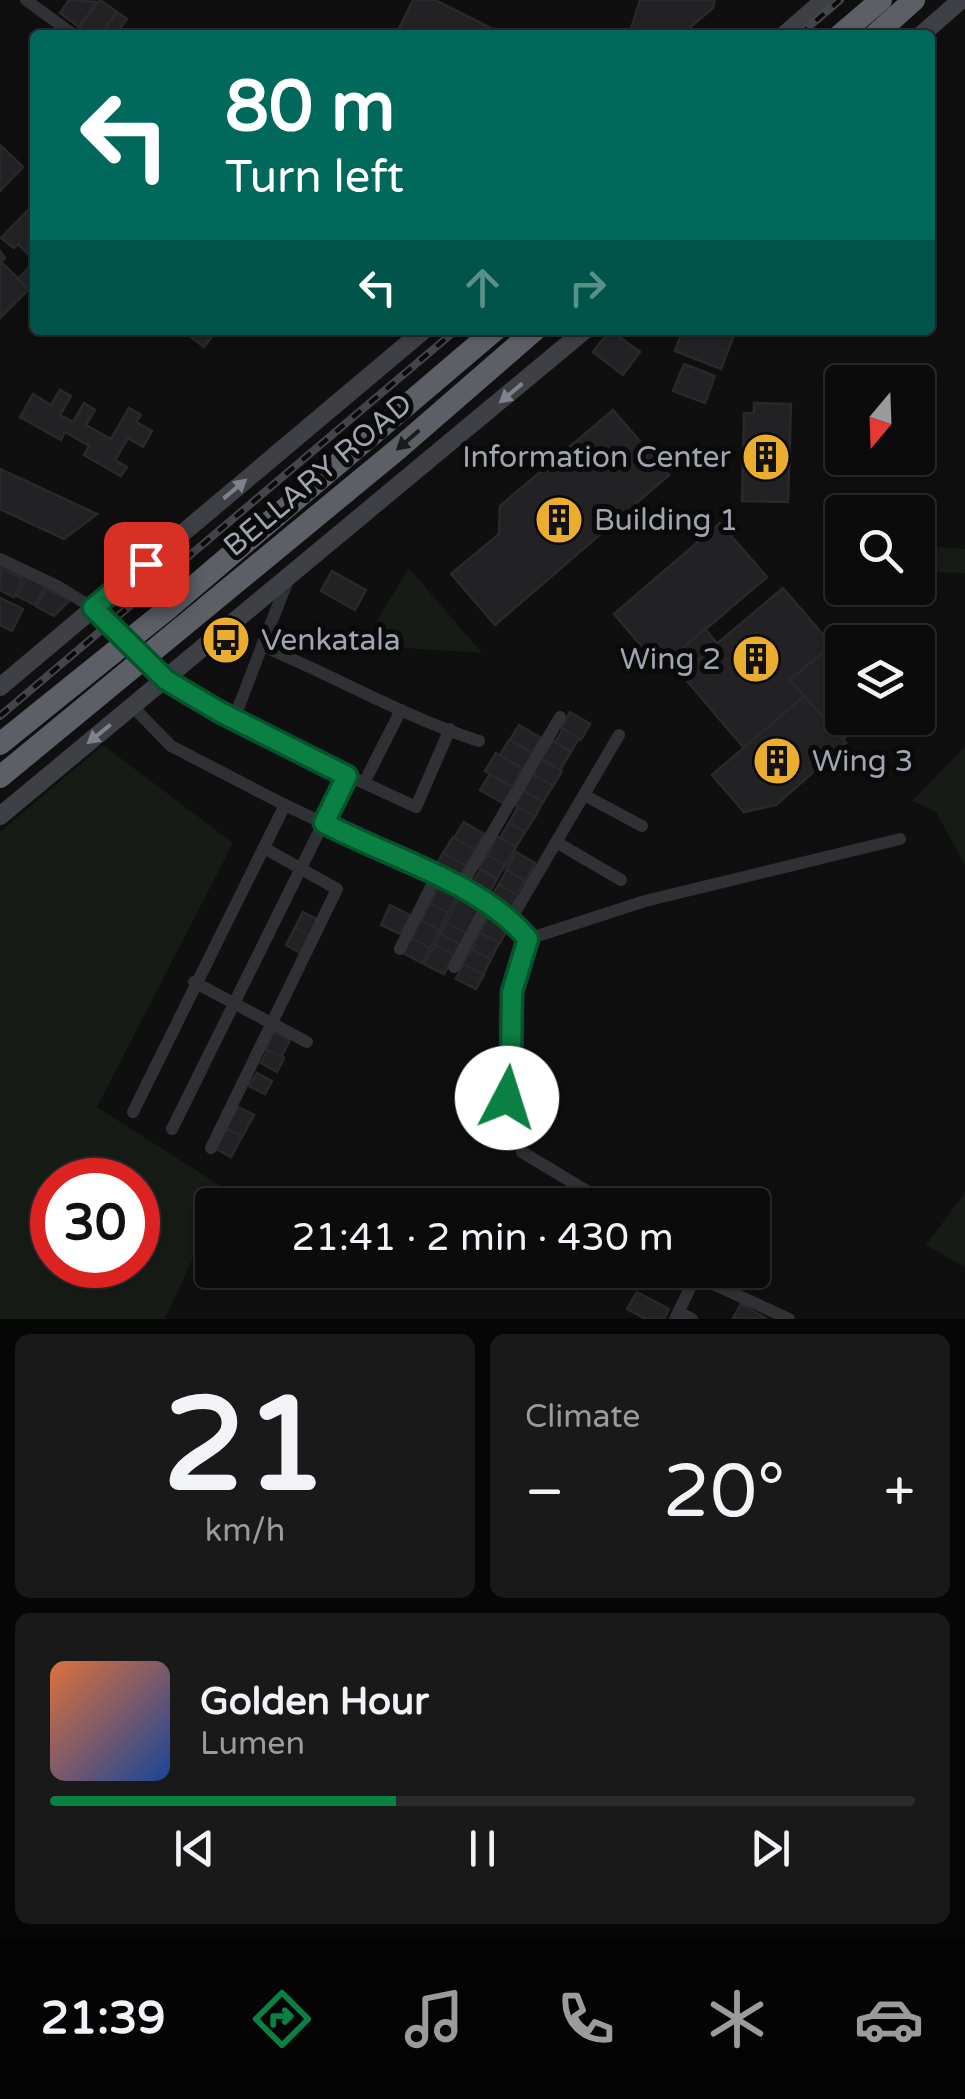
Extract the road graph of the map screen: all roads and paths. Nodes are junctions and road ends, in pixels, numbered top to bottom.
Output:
1 (26, 0) edge
2 (824, 0) edge
3 (881, 0) edge
4 (914, 0) edge
5 (961, 0) edge
6 (67, 30) edge
7 (790, 30) edge
8 (846, 30) edge
9 (880, 30) edge
10 (927, 30) edge
11 (418, 335) edge
12 (488, 335) edge
13 (528, 335) edge
14 (579, 335) edge
15 (0, 559) edge
16 (288, 580) junction
17 (93, 608) junction
18 (262, 646) junction
19 (166, 680) junction
20 (2, 684) edge
21 (132, 707) junction
22 (400, 710) junction
23 (560, 717) dead end
24 (234, 719) junction
25 (450, 729) junction
26 (619, 735) dead end
27 (479, 740) dead end
28 (0, 744) edge
29 (347, 776) junction
30 (0, 778) edge
31 (364, 784) junction
32 (584, 795) junction
33 (285, 805) junction
34 (0, 816) edge
35 (324, 823) junction
36 (642, 826) dead end
37 (900, 839) dead end
38 (556, 842) junction
39 (264, 848) junction
40 (301, 868) junction
41 (436, 877) junction
42 (622, 880) dead end
43 (460, 888) junction
44 (487, 904) junction
45 (511, 919) junction
46 (528, 939) junction
47 (400, 949) dead end
48 (454, 966) dead end
49 (194, 982) junction
50 (232, 1003) junction
51 (273, 1025) junction
52 (306, 1042) dead end
53 (133, 1112) dead end
54 (172, 1129) dead end
55 (211, 1148) dead end
56 (582, 1188) edge
57 (690, 1288) edge
58 (725, 1288) edge
59 (677, 1315) edge
60 (782, 1318) edge
61 (692, 1319) edge

1 - 6 street
2 - 7 main road
3 - 8 highway
4 - 9 highway
5 - 10 main road
17 -> 11 main road
12 - 28 highway, BELLARY ROAD, bridge
13 -> 30 highway, BELLARY ROAD, bridge
14 -> 16 main road
15 - 17 street
16 - 18 street
16 - 19 main road
17 - 19 street
17 - 20 main road
18 - 22 street
18 - 24 street
19 - 21 main road
19 - 24 street
21 - 33 street
21 -> 34 main road
22 - 25 street
22 - 31 street
23 - 43 street
24 - 29 street
25 - 27 street
25 - 31 street
26 - 32 street
29 - 31 street
29 - 35 street
32 - 36 street
32 - 38 street
33 - 35 street
33 - 39 street
35 - 40 street
35 - 41 street
37 - 46 street
38 - 42 street
38 - 45 street
39 - 40 street
39 - 49 street
40 - 50 street
40 - 51 street
41 - 43 street
41 - 47 street
43 - 44 street
44 - 45 street
44 - 48 street
45 - 46 street
46 - 56 street
49 - 50 street
49 - 53 street
50 - 51 street
50 - 54 street
51 - 52 street
51 - 55 street
57 - 59 street
58 - 60 street
59 - 61 street

